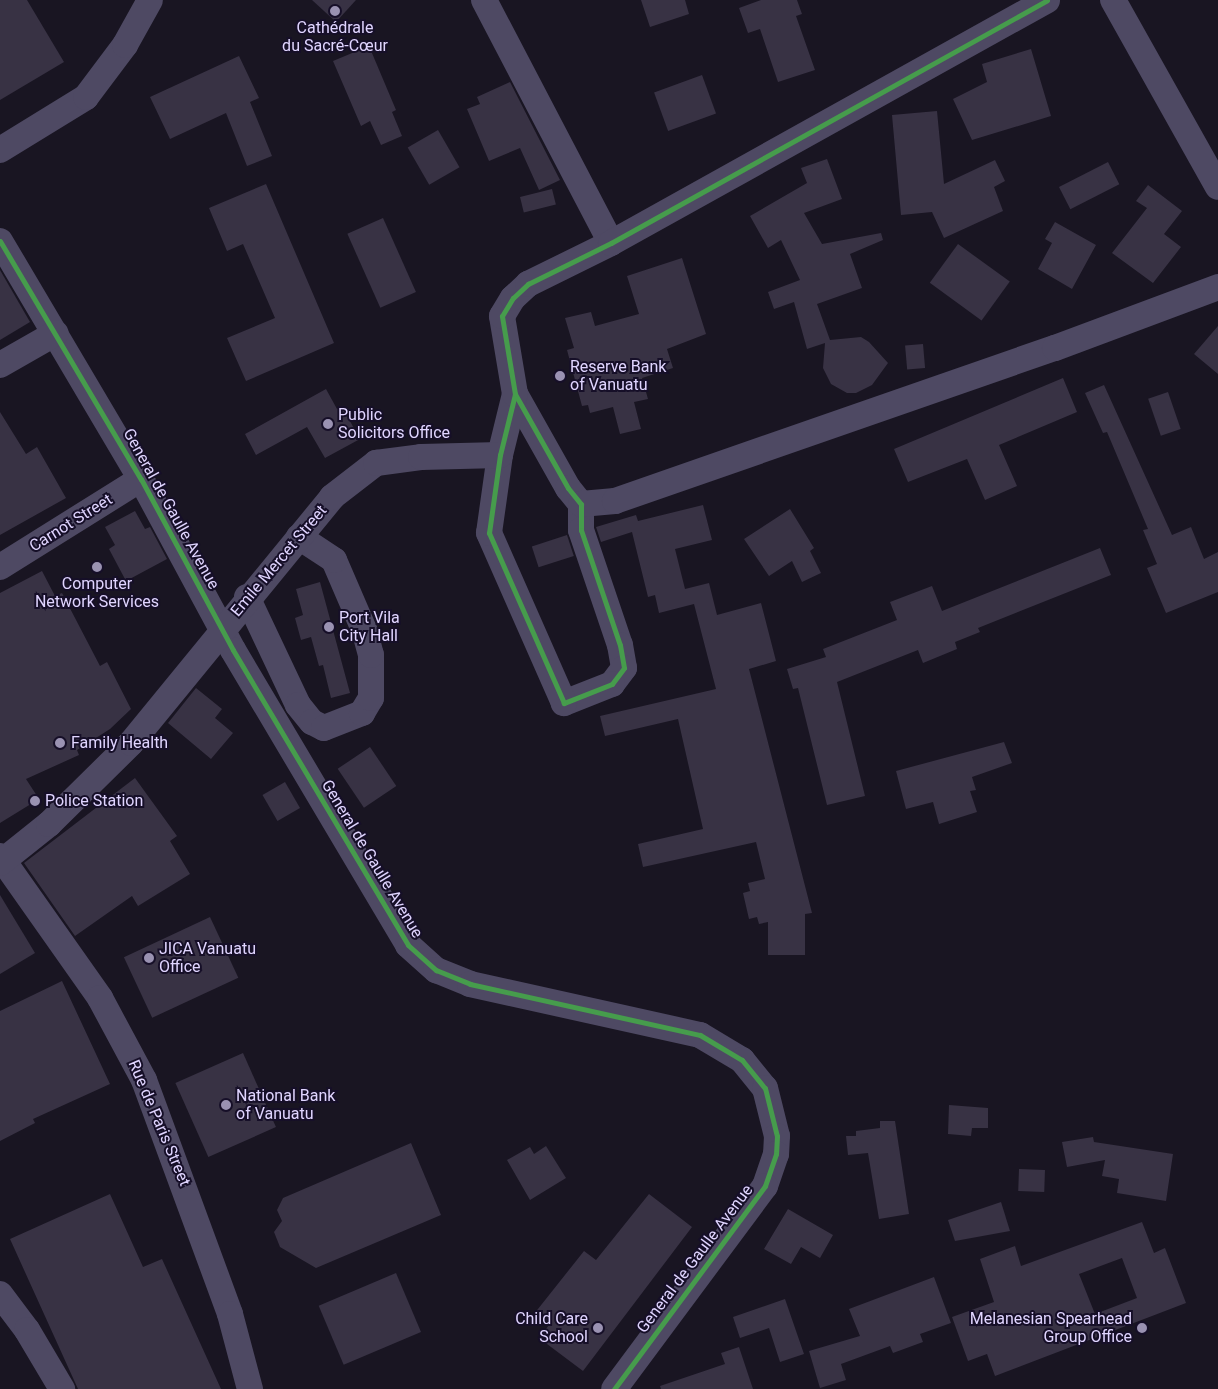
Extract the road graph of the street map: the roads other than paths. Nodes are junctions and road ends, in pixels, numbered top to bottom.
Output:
1 (150, 0) edge
2 (484, 0) edge
3 (1047, 0) edge
4 (1113, 0) edge
5 (0, 150) edge
6 (1218, 187) edge
7 (0, 241) edge
8 (611, 243) junction
9 (1218, 287) edge
10 (56, 333) junction
11 (0, 365) edge
12 (515, 394) junction
13 (500, 455) junction
14 (141, 479) junction
15 (581, 504) junction
16 (299, 536) junction
17 (0, 567) edge
18 (247, 597) junction
19 (222, 629) junction
20 (1, 860) edge
21 (0, 1294) edge
22 (62, 1389) edge
23 (250, 1389) edge
24 (614, 1389) edge

1 - 5 street
2 - 8 street
3 - 8 street
4 - 6 street
7 - 10 street, General de Gaulle Avenue
8 - 12 street
9 - 15 street
10 - 11 street
10 - 14 street, General de Gaulle Avenue
12 - 13 street
12 - 15 street
13 - 15 street
13 - 16 street, Emile Mercet Street
14 - 17 street, Carnot Street
14 - 19 street, General de Gaulle Avenue
16 - 18 street, Emile Mercet Street
16 - 18 street
18 - 19 street, Emile Mercet Street
19 - 20 street, Emile Mercet Street
19 - 24 street, General de Gaulle Avenue
20 - 23 street, Rue de Paris Street
21 - 22 street

